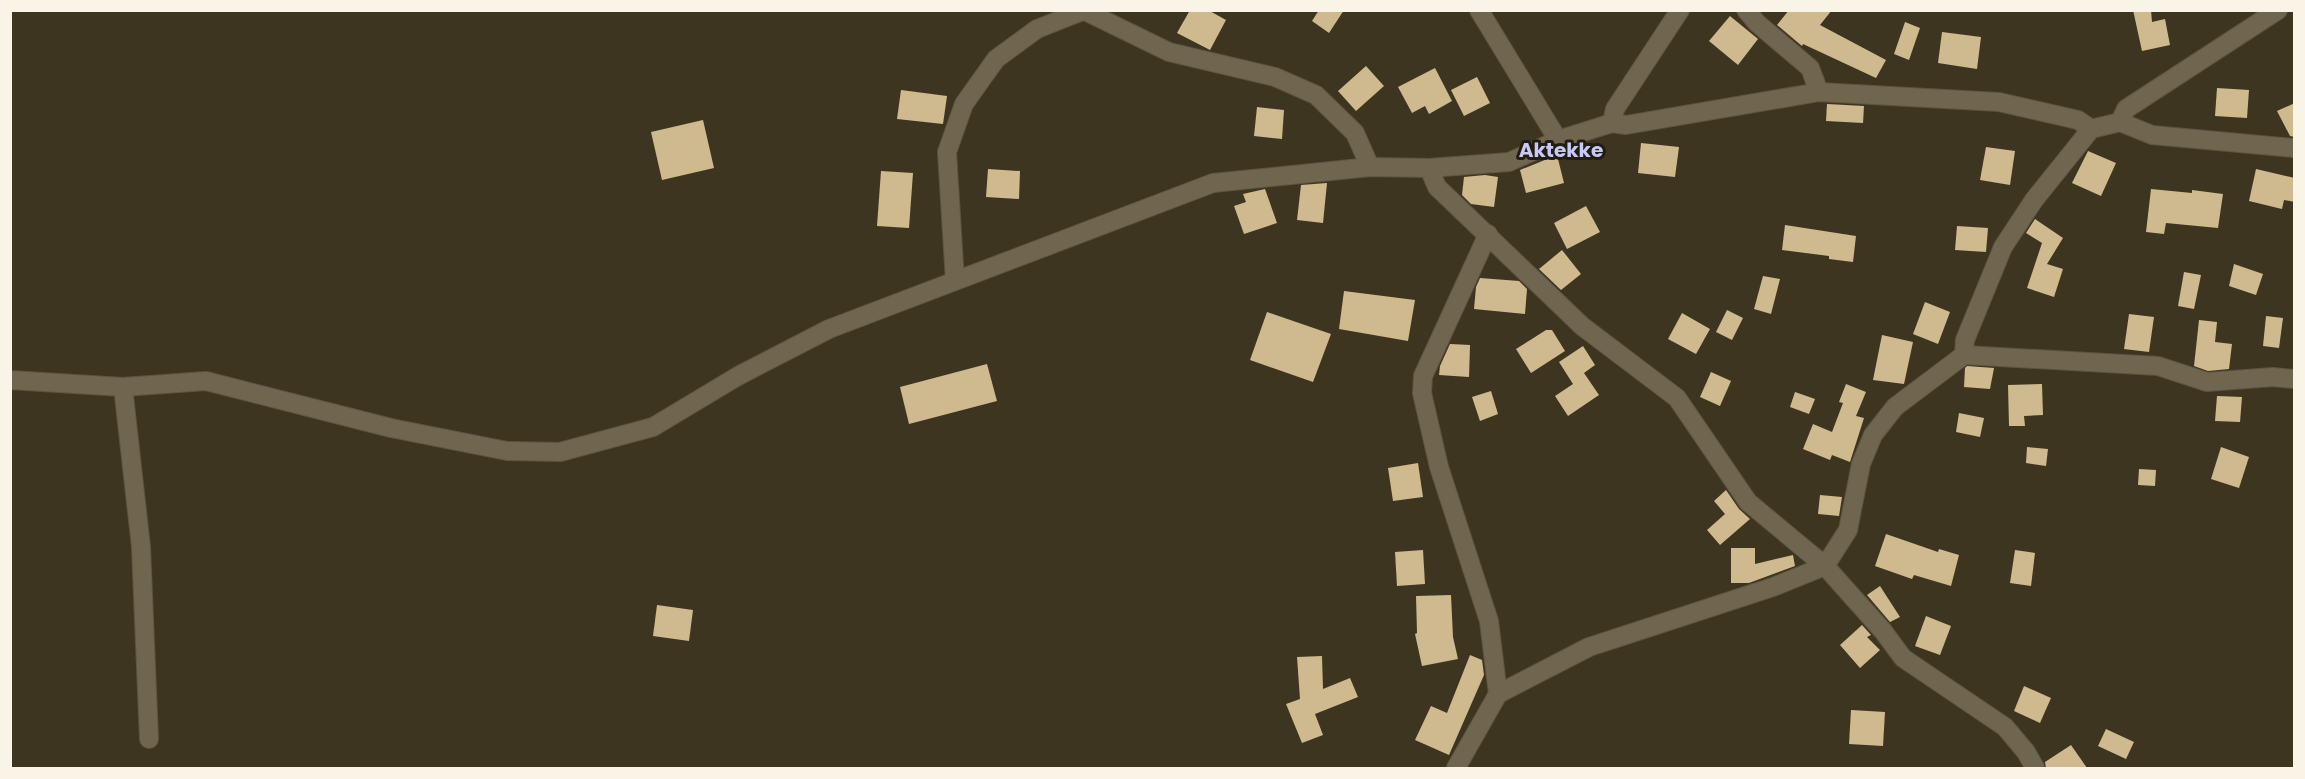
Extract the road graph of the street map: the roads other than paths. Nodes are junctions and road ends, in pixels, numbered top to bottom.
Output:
1 (1479, 10) edge
2 (1680, 10) edge
3 (1746, 10) edge
4 (2278, 10) edge
5 (1085, 11) edge
6 (1819, 92) junction
7 (2120, 122) junction
8 (1612, 123) junction
9 (2091, 129) junction
10 (1558, 140) junction
11 (2295, 148) edge
12 (1370, 167) junction
13 (1429, 168) junction
14 (1488, 234) junction
15 (955, 281) junction
16 (1964, 355) junction
17 (2295, 379) edge
18 (10, 380) edge
19 (123, 387) junction
20 (1825, 566) junction
21 (1498, 694) junction
22 (149, 739) dead end
23 (1456, 768) edge
24 (2035, 768) edge

1 - 10 street
2 - 8 street
3 - 6 street
4 - 7 street
5 - 12 street
5 - 15 street
6 - 8 street
6 - 9 street
7 - 9 street
7 - 11 street
8 - 10 street
9 - 16 street
10 - 13 street
12 - 13 street
12 - 15 street
13 - 14 street
14 - 20 street
14 - 21 street
15 - 19 street
16 - 17 street
16 - 20 street
18 - 19 street
19 - 22 street
20 - 21 street
20 - 24 street
21 - 23 street

